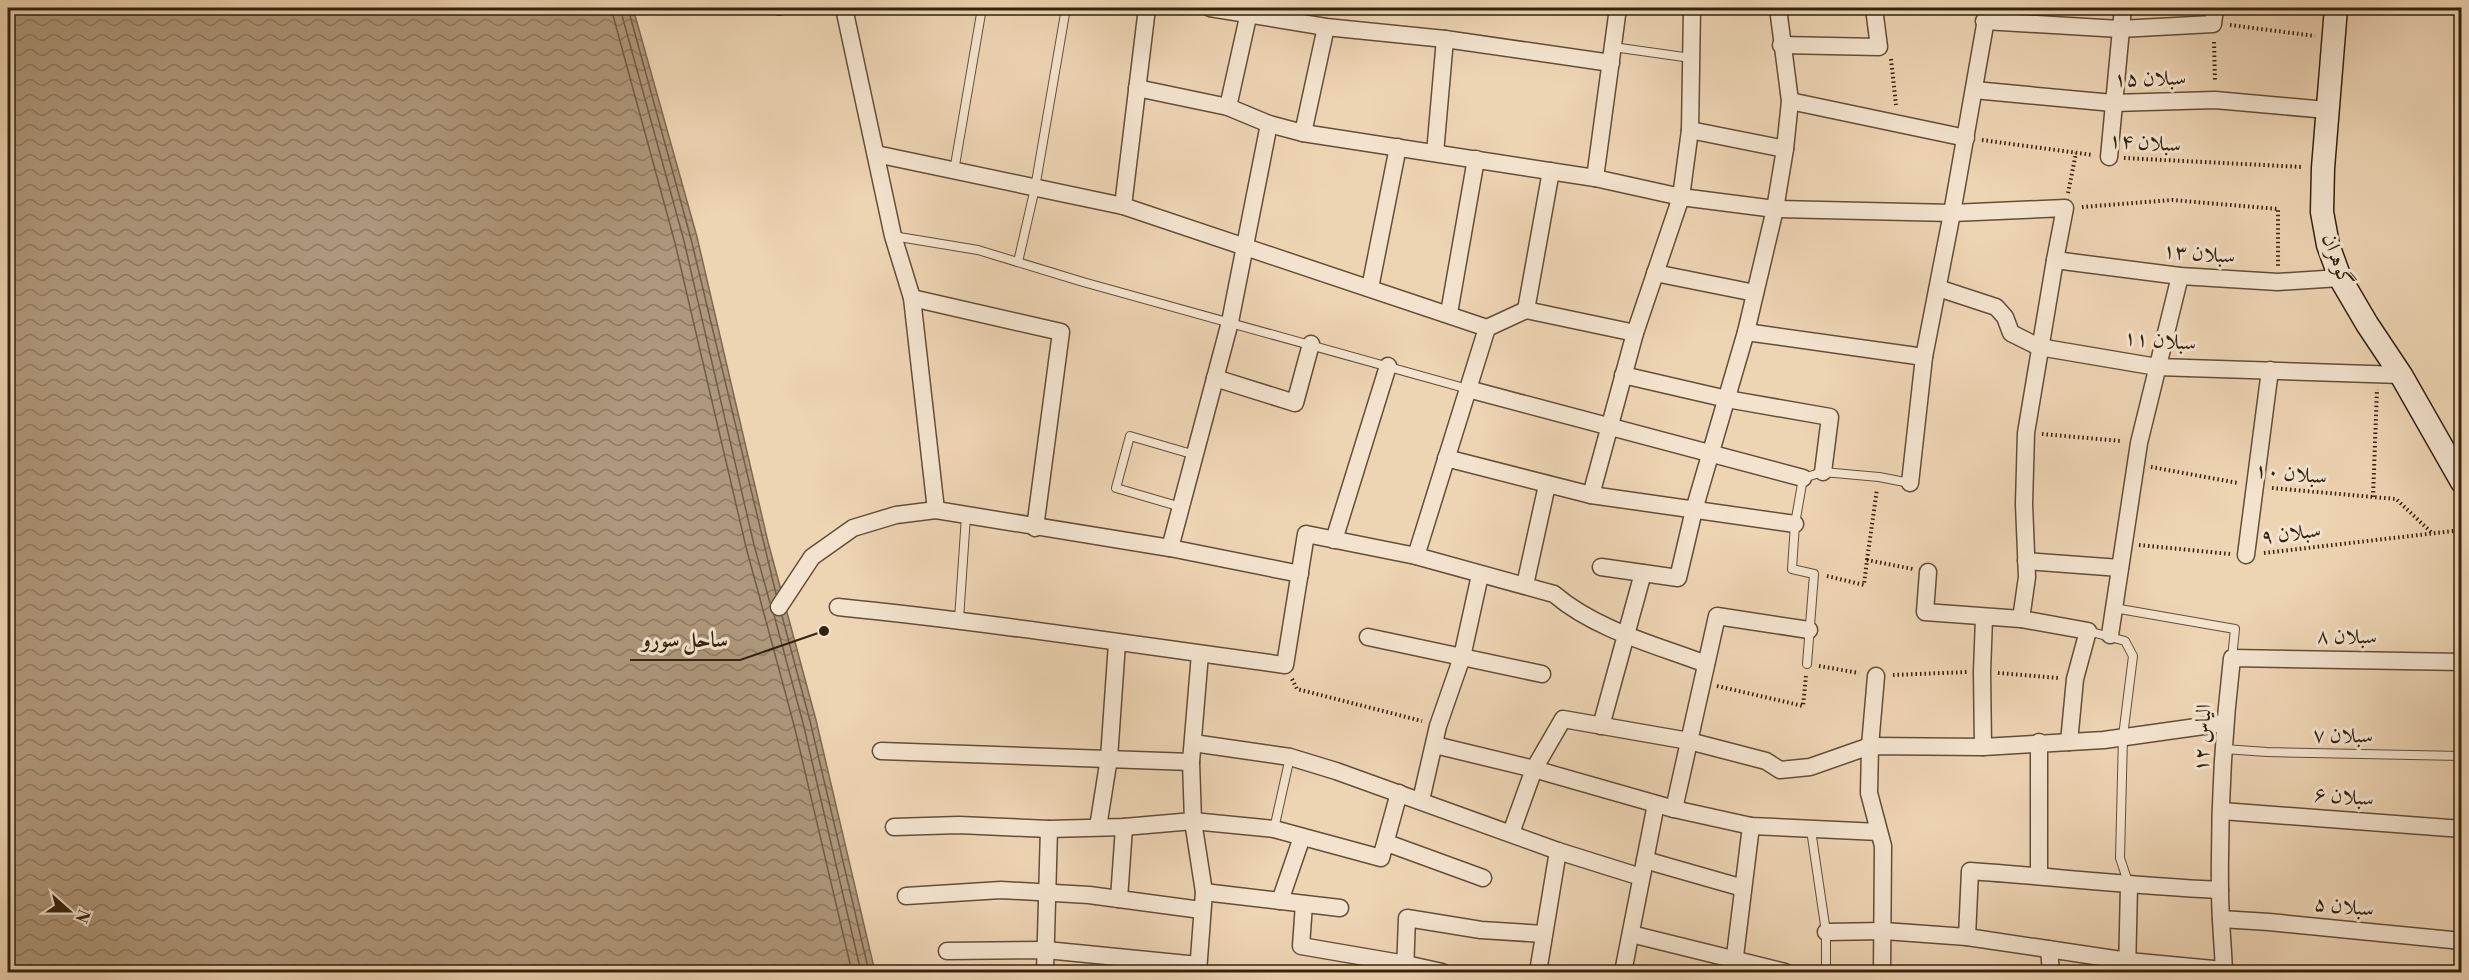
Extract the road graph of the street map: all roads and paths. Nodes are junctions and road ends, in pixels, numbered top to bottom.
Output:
1 (794, 8) edge
2 (844, 8) edge
3 (982, 8) edge
4 (1066, 8) edge
5 (1147, 8) edge
6 (1210, 8) edge
7 (1618, 8) edge
8 (1692, 8) edge
9 (1778, 8) edge
10 (1960, 8) edge
11 (2123, 8) edge
12 (2336, 8) edge
13 (779, 11) dead end
14 (1250, 11) edge
15 (1875, 11) edge
16 (1986, 14) edge
17 (2214, 16) edge
18 (1326, 27) junction
19 (2120, 29) junction
20 (2333, 38) junction
21 (1445, 39) junction
22 (1781, 45) junction
23 (1879, 47) junction
24 (1612, 55) junction
25 (1691, 58) junction
26 (1137, 88) junction
27 (1974, 90) junction
28 (2215, 100) junction
29 (1790, 101) junction
30 (2113, 104) junction
31 (1228, 107) junction
32 (2327, 110) junction
33 (1269, 124) junction
34 (1898, 124) junction
35 (1690, 130) junction
36 (1303, 134) junction
37 (1966, 138) junction
38 (1398, 147) junction
39 (1785, 149) junction
40 (1435, 153) junction
41 (2076, 153) junction
42 (876, 154) junction
43 (2109, 157) junction
44 (1476, 159) junction
45 (2323, 168) junction
46 (954, 171) junction
47 (1551, 171) junction
48 (1595, 178) junction
49 (1035, 188) junction
50 (1681, 197) junction
51 (1123, 206) junction
52 (2066, 208) junction
53 (1774, 209) junction
54 (1952, 213) junction
55 (893, 236) junction
56 (1245, 247) junction
57 (2055, 260) junction
58 (1018, 262) junction
59 (1655, 273) junction
60 (2180, 276) junction
61 (2340, 278) junction
62 (2278, 282) junction
63 (1370, 288) junction
64 (1938, 288) junction
65 (1755, 293) junction
66 (912, 298) junction
67 (1526, 310) junction
68 (1449, 313) junction
69 (1230, 322) junction
70 (1486, 328) junction
71 (1746, 332) junction
72 (1635, 333) junction
73 (1311, 344) junction
74 (2039, 347) junction
75 (1924, 357) junction
76 (1388, 366) junction
77 (2157, 367) junction
78 (2270, 370) junction
79 (2378, 373) junction
80 (1623, 375) junction
81 (2402, 375) junction
82 (1215, 378) junction
83 (1468, 389) junction
84 (1727, 399) junction
85 (1610, 425) junction
86 (2026, 433) junction
87 (2139, 443) junction
88 (1711, 454) junction
89 (1195, 455) junction
90 (1446, 458) junction
91 (2135, 464) junction
92 (1823, 472) junction
93 (1879, 477) junction
94 (1803, 478) junction
95 (2462, 482) edge
96 (1910, 483) joint
97 (1547, 484) junction
98 (2255, 486) junction
99 (1591, 495) junction
100 (2373, 497) junction
101 (1181, 507) junction
102 (936, 510) junction
103 (1694, 510) junction
104 (966, 516) junction
105 (1795, 524) junction
106 (1035, 528) junction
107 (2462, 530) edge
108 (2431, 532) junction
109 (1334, 540) junction
110 (2123, 543) junction
111 (1170, 548) junction
112 (2246, 555) junction
113 (1416, 556) junction
114 (1868, 560) junction
115 (2026, 561) junction
116 (1601, 567) dead end
117 (2120, 568) junction
118 (1928, 572) joint
119 (1643, 573) junction
120 (1300, 574) junction
121 (1480, 574) junction
122 (1814, 574) junction
123 (1525, 585) junction
124 (779, 607) dead end
125 (838, 607) dead end
126 (2114, 608) junction
127 (1984, 618) junction
128 (958, 619) junction
129 (2021, 619) junction
130 (1809, 630) junction
131 (2088, 632) junction
132 (1627, 634) junction
133 (2110, 635) junction
134 (1368, 638) dead end
135 (1117, 644) junction
136 (1200, 654) junction
137 (1462, 657) junction
138 (2232, 658) junction
139 (2462, 662) edge
140 (1706, 664) junction
141 (1807, 664) junction
142 (1285, 665) junction
143 (1982, 672) junction
144 (1542, 674) dead end
145 (1876, 676) junction
146 (2075, 680) junction
147 (1702, 683) junction
148 (2225, 723) junction
149 (1438, 726) junction
150 (1601, 726) junction
151 (2123, 736) junction
152 (1689, 741) junction
153 (2039, 742) junction
154 (2069, 742) junction
155 (1193, 743) junction
156 (1435, 745) junction
157 (1870, 746) junction
158 (1983, 747) junction
159 (2224, 749) junction
160 (881, 751) dead end
161 (2462, 756) edge
162 (1108, 758) junction
163 (1290, 758) junction
164 (1191, 762) junction
165 (1534, 769) junction
166 (1399, 793) junction
167 (1421, 801) junction
168 (1656, 804) junction
169 (1674, 809) junction
170 (2222, 812) junction
171 (1193, 820) junction
172 (1751, 826) junction
173 (894, 827) dead end
174 (1098, 827) junction
175 (1124, 827) junction
176 (1049, 829) junction
177 (1274, 829) junction
178 (1811, 830) junction
179 (2462, 830) edge
180 (1879, 832) junction
181 (1511, 833) junction
182 (1302, 837) junction
183 (1387, 843) junction
184 (1558, 851) junction
185 (1643, 868) junction
186 (2039, 876) junction
187 (1483, 878) dead end
188 (2129, 886) junction
189 (1743, 888) junction
190 (2220, 890) junction
191 (1204, 892) junction
192 (1047, 893) junction
193 (906, 896) dead end
194 (1119, 899) junction
195 (1281, 901) junction
196 (1304, 904) junction
197 (1340, 908) dead end
198 (1202, 910) junction
199 (2222, 919) junction
200 (1884, 931) junction
201 (1826, 932) junction
202 (1544, 934) junction
203 (1631, 934) junction
204 (1967, 938) junction
205 (2462, 941) edge
206 (2049, 949) junction
207 (1046, 950) junction
208 (947, 951) dead end
209 (1734, 966) edge
210 (2127, 967) edge
211 (1405, 968) edge
212 (1198, 969) edge
213 (2224, 971) edge
214 (1045, 972) edge
215 (1442, 972) edge
216 (1538, 972) edge
217 (1623, 972) edge
218 (1785, 972) edge
219 (1826, 972) edge
220 (1882, 972) edge
221 (2051, 972) edge

1 - 13 lane
2 - 42 street
3 - 46 lane
4 - 49 lane
5 - 26 street
6 - 14 street
7 - 24 street
8 - 25 street
9 - 22 street
10 - 15 path
11 - 19 street
12 - 20 street, گوهران
14 - 18 street
14 - 31 street
15 - 23 street
16 - 19 street
16 - 27 street
17 - 19 street
17 - 20 path
17 - 28 path
18 - 21 street
18 - 36 street
19 - 30 street
20 - 32 street, گوهران
21 - 24 street
21 - 40 street
22 - 23 street
22 - 29 street
23 - 34 path
24 - 25 lane
24 - 48 street
25 - 35 street
26 - 31 street
26 - 51 street
27 - 30 street, سبلان ۱۵
27 - 37 street
28 - 30 street, سبلان ۱۵
28 - 32 street, سبلان ۱۵
29 - 34 street
29 - 39 street
30 - 43 street
31 - 33 street
32 - 45 street, گوهران
33 - 36 street
33 - 56 street
34 - 37 street
35 - 39 street
35 - 50 street
36 - 38 street
37 - 41 path, سبلان ۱۴
37 - 54 street
38 - 40 street
38 - 63 street
39 - 53 street
40 - 44 street
41 - 43 path, سبلان ۱۴
41 - 52 path
42 - 46 street
42 - 55 street
43 - 45 path, سبلان ۱۴
44 - 47 street
44 - 68 street
45 - 61 street, گوهران
46 - 49 street
47 - 48 street
47 - 67 street
48 - 50 street
49 - 51 street
49 - 58 lane
50 - 53 street
50 - 59 street
51 - 56 street
52 - 54 street
52 - 57 street
52 - 62 path
53 - 54 street
53 - 65 street
54 - 64 street
55 - 58 lane
55 - 66 street
56 - 63 street
56 - 69 street
57 - 60 street, سبلان ۱۳
57 - 74 street
58 - 69 lane
59 - 65 street
59 - 72 street
60 - 62 street, سبلان ۱۳
60 - 77 street
61 - 62 street, سبلان ۱۳
61 - 81 street, گوهران
63 - 68 street
64 - 74 street, سبلان ۱۱
64 - 75 street
65 - 71 street
66 - 102 street
66 - 106 street
67 - 70 street
67 - 72 street
68 - 70 street
69 - 73 lane
69 - 82 street
70 - 83 street
71 - 75 street
71 - 84 street
72 - 80 street
73 - 76 lane
73 - 82 street
74 - 77 street, سبلان ۱۱
74 - 86 street
75 - 96 street
76 - 83 lane
76 - 109 street
77 - 78 street, سبلان ۱۱
77 - 87 street
78 - 79 street, سبلان ۱۱
78 - 98 street
79 - 81 street, سبلان ۱۱
79 - 100 path
80 - 84 street
80 - 85 street
81 - 95 street, گوهران
82 - 89 street
83 - 85 street
83 - 90 street
84 - 88 street
84 - 92 street
85 - 88 street
85 - 99 street
86 - 87 path
86 - 115 street
87 - 91 street
88 - 94 street
88 - 103 street
89 - 101 street
89 - 101 lane
90 - 97 street
90 - 113 street
91 - 98 path, سبلان ۱۰
91 - 110 street
92 - 93 lane
92 - 94 lane
93 - 96 lane
93 - 114 path
94 - 105 lane
97 - 99 street
97 - 123 street
98 - 100 path, سبلان ۱۰
98 - 112 street
99 - 103 street
100 - 108 path, سبلان ۱۰
101 - 111 street
102 - 104 street
102 - 124 street
103 - 105 street
103 - 119 street
104 - 106 street
104 - 128 lane
105 - 122 lane
106 - 111 street
107 - 108 path, سبلان ۹
108 - 112 path, سبلان ۹
109 - 113 street
109 - 120 street
110 - 112 path, سبلان ۹
110 - 117 street
111 - 120 street
113 - 121 street
114 - 118 path
114 - 122 path
115 - 117 street
115 - 129 street
116 - 119 street
117 - 126 street
118 - 127 street
119 - 132 street
120 - 142 street
121 - 123 street
121 - 137 street
122 - 130 lane
123 - 132 street
125 - 128 street
126 - 133 street
126 - 138 lane, الیاس ۱۲
127 - 129 street
127 - 143 street
128 - 135 street
129 - 131 street
130 - 140 street
130 - 141 lane
131 - 133 lane
131 - 146 street
132 - 140 street
132 - 150 street
133 - 151 lane
134 - 137 street
135 - 136 street
135 - 162 street
136 - 142 street
136 - 155 street
137 - 144 street
137 - 149 street
138 - 139 street, سبلان ۸
138 - 148 street, الیاس ۱۲
140 - 147 street
141 - 145 path
141 - 147 path
142 - 149 path
143 - 145 path
143 - 146 path
143 - 158 street
145 - 157 street
146 - 154 street
147 - 152 street
148 - 151 street
148 - 159 street, الیاس ۱۲
149 - 156 street
150 - 152 street
150 - 165 street
151 - 154 street
151 - 188 lane
152 - 157 street
152 - 169 street
153 - 154 street
153 - 158 street
153 - 186 street
155 - 163 street
155 - 164 street
156 - 165 street
156 - 167 street
157 - 158 street
157 - 180 street
159 - 161 lane, سبلان ۷
159 - 170 street, الیاس ۱۲
160 - 162 street
162 - 164 street
162 - 174 street
163 - 166 street
163 - 177 lane
164 - 171 street
165 - 168 street
165 - 181 street
166 - 167 street
166 - 183 street
167 - 181 street
168 - 169 street
168 - 185 street
169 - 172 street
170 - 179 street, سبلان ۶
170 - 190 street, الیاس ۱۲
171 - 175 street
171 - 177 street
171 - 191 street
172 - 178 street
172 - 189 street
173 - 176 street
174 - 175 street
174 - 176 street
175 - 194 street
176 - 192 street
177 - 182 street
178 - 180 street
178 - 201 lane
180 - 200 street
181 - 184 street
182 - 183 street
182 - 195 street
183 - 187 street
184 - 185 street
184 - 202 street
185 - 189 street
185 - 203 street
186 - 188 street
186 - 204 street
188 - 190 street
188 - 210 street
189 - 209 street
190 - 199 street, الیاس ۱۲
191 - 195 street
191 - 198 street
192 - 193 street
192 - 194 street
192 - 207 street
194 - 198 street
195 - 196 street
196 - 197 street
196 - 211 street
198 - 212 street
199 - 205 street, سبلان ۵
199 - 213 street, الیاس ۱۲
200 - 201 street
200 - 204 street
200 - 220 street
201 - 219 lane
202 - 211 street
202 - 216 street
203 - 209 street
203 - 217 street
204 - 206 street
206 - 210 street
206 - 221 street
207 - 208 street
207 - 212 street
207 - 214 street
209 - 218 street
210 - 213 street
211 - 215 street

